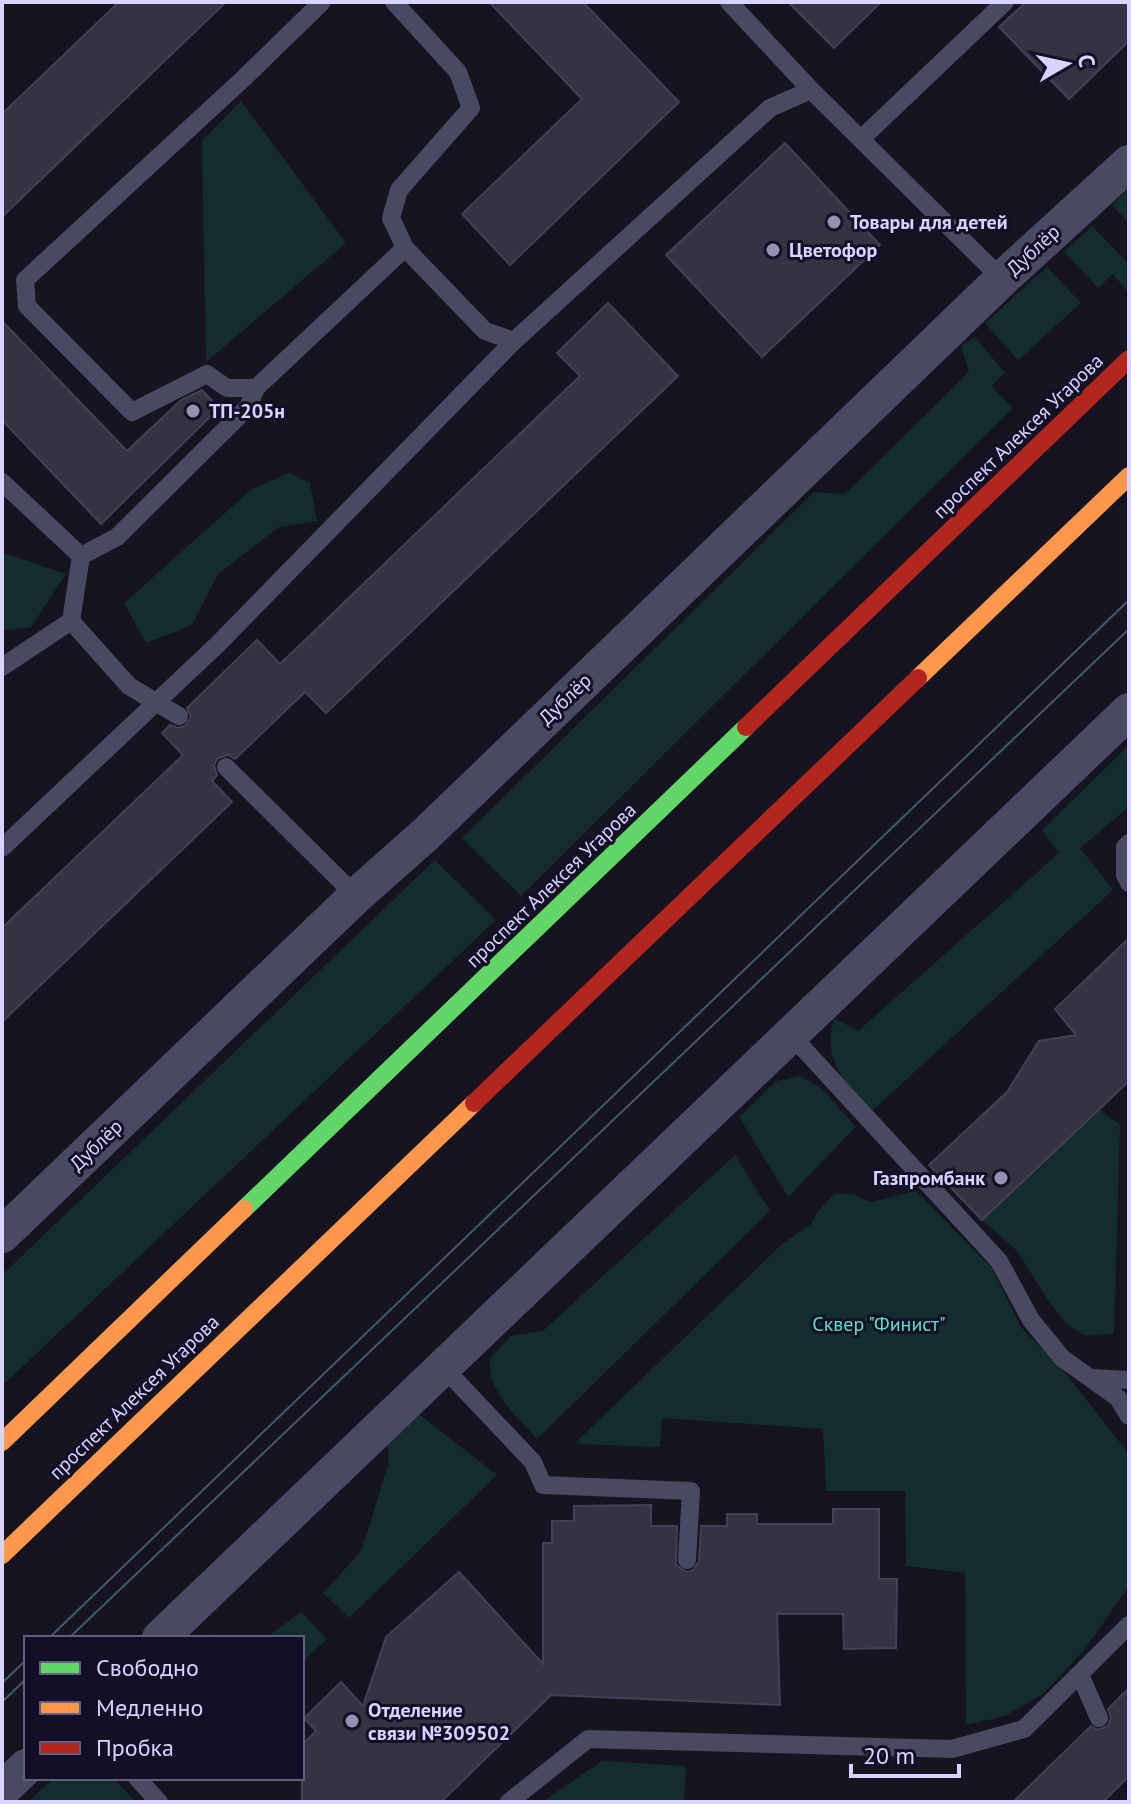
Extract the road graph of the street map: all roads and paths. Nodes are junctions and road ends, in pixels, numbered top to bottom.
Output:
1 (322, 2) edge
2 (394, 2) edge
3 (729, 2) edge
4 (1005, 2) edge
5 (811, 90) junction
6 (861, 139) junction
7 (1129, 163) edge
8 (405, 248) junction
9 (1002, 279) junction
10 (514, 341) junction
11 (1129, 359) edge
12 (256, 388) junction
13 (1129, 476) edge
14 (2, 482) edge
15 (81, 556) junction
16 (71, 621) junction
17 (2, 667) edge
18 (158, 702) junction
19 (1129, 711) edge
20 (179, 716) dead end
21 (226, 767) dead end
22 (1129, 843) edge
23 (2, 848) edge
24 (1129, 883) edge
25 (356, 896) junction
26 (790, 1034) junction
27 (2, 1235) edge
28 (443, 1367) junction
29 (1092, 1378) junction
30 (1129, 1380) edge
31 (1129, 1416) edge
32 (2, 1442) edge
33 (2, 1555) edge
34 (687, 1560) dead end
35 (1129, 1625) edge
36 (162, 1636) edge
37 (1080, 1675) junction
38 (1099, 1718) dead end
39 (24, 1769) edge
40 (139, 1780) edge
41 (2, 1790) edge
42 (159, 1802) edge
43 (509, 1802) edge

1 - 12 lane
2 - 8 lane
3 - 5 lane
4 - 6 lane
5 - 6 lane
5 - 10 lane
6 - 9 lane
7 - 9 street, Дублёр
8 - 10 lane
8 - 12 lane
9 - 25 street, Дублёр
10 - 18 lane
11 - 32 main road, проспект Алексея Угарова
12 - 15 lane
13 - 33 main road, проспект Алексея Угарова
14 - 15 lane
15 - 16 lane
16 - 17 lane
16 - 18 lane
18 - 20 lane
18 - 23 lane
19 - 26 street
21 - 25 lane
22 - 24 lane
25 - 27 street, Дублёр
26 - 28 street
26 - 29 lane
28 - 34 lane
28 - 36 street
29 - 30 lane
29 - 31 lane
35 - 37 lane
37 - 38 lane
37 - 43 lane
39 - 41 street
40 - 42 lane

